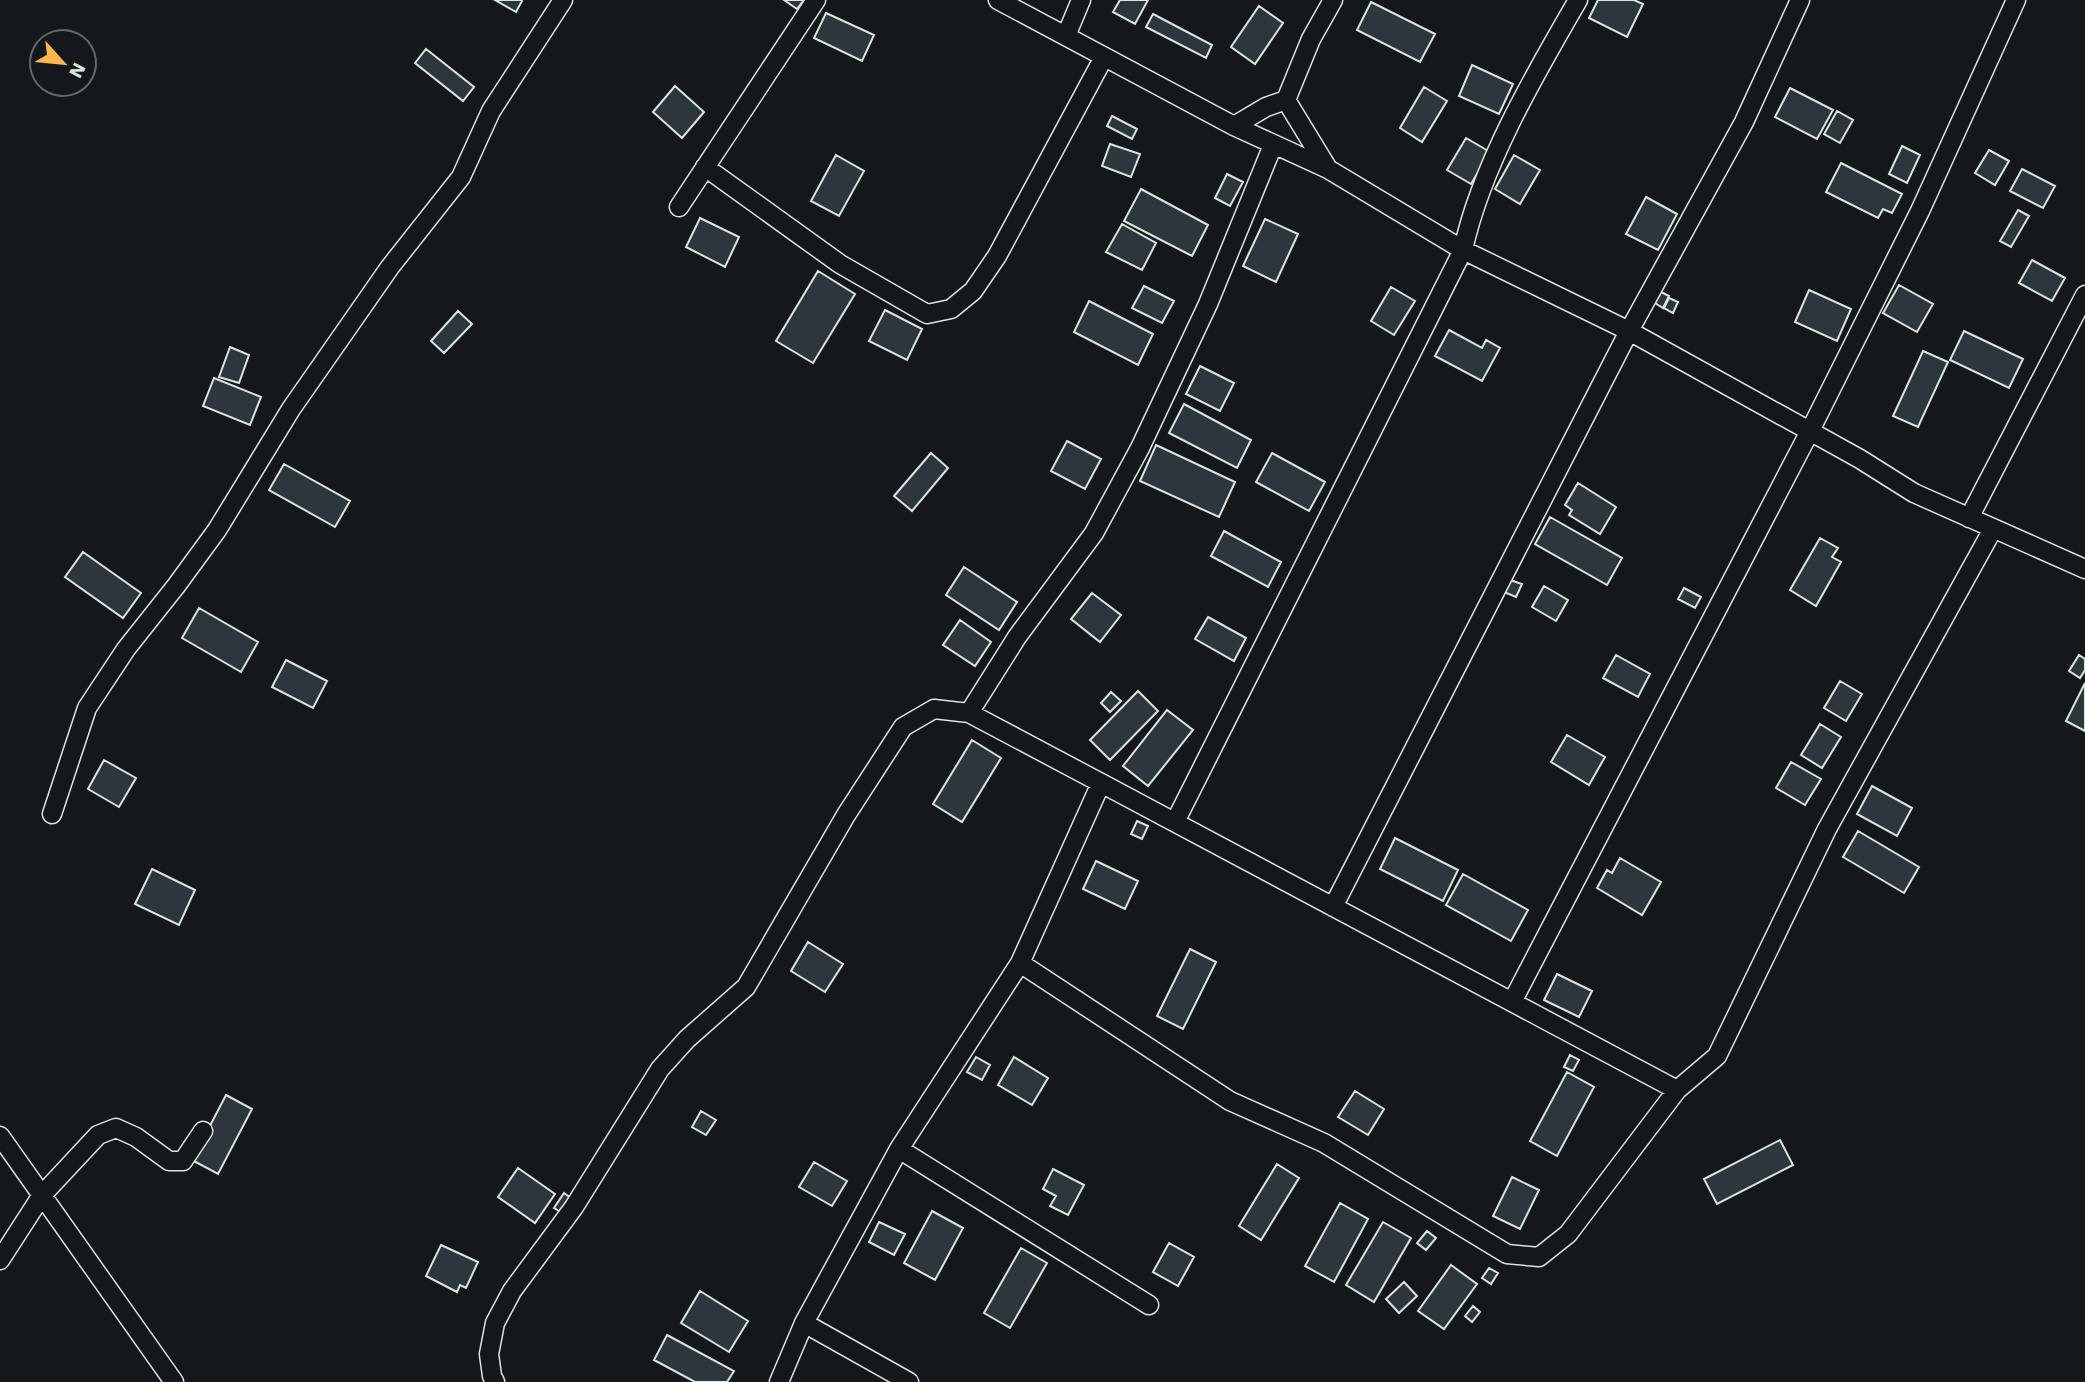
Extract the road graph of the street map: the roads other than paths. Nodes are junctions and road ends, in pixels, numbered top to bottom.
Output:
1 (563, 0) edge
2 (816, 0) edge
3 (998, 0) edge
4 (1081, 0) edge
5 (1333, 0) edge
6 (1578, 0) edge
7 (1790, 0) edge
8 (1800, 0) edge
9 (2016, 0) edge
10 (1066, 36) junction
11 (1104, 57) junction
12 (1754, 81) dead end
13 (1286, 100) junction
14 (1234, 126) junction
15 (1273, 145) junction
16 (705, 167) junction
17 (1328, 169) junction
18 (679, 207) dead end
19 (1463, 250) junction
20 (2085, 295) edge
21 (1629, 331) junction
22 (1810, 431) junction
23 (1969, 518) junction
24 (1993, 529) junction
25 (2085, 569) edge
26 (969, 713) junction
27 (1101, 783) junction
28 (52, 814) dead end
29 (1175, 822) junction
30 (1333, 906) junction
31 (1020, 963) junction
32 (1512, 1002) junction
33 (1677, 1090) junction
34 (203, 1131) dead end
35 (0, 1136) edge
36 (900, 1149) junction
37 (42, 1195) junction
38 (0, 1260) edge
39 (1149, 1305) dead end
40 (804, 1323) junction
41 (174, 1382) edge
42 (495, 1382) edge
43 (779, 1382) edge
44 (909, 1382) edge

1 - 28 street
2 - 16 street
3 - 10 street
4 - 10 street
5 - 13 street
6 - 19 street
7 - 12 street
8 - 21 street
9 - 22 street
10 - 11 street
11 - 14 street
11 - 16 street
13 - 14 street
13 - 17 street
14 - 15 street
15 - 17 street
15 - 26 street
16 - 18 street
17 - 19 street
19 - 21 street
19 - 29 street
20 - 23 street
21 - 22 street
21 - 30 street
22 - 23 street
22 - 32 street
23 - 24 street
24 - 25 street
24 - 33 street
26 - 27 street
26 - 42 street
27 - 29 street
27 - 31 street
29 - 30 street
30 - 32 street
31 - 33 street
31 - 36 street
32 - 33 street
34 - 37 street
35 - 37 street
36 - 39 street
36 - 40 street
37 - 38 street
37 - 41 street
40 - 43 street
40 - 44 street

